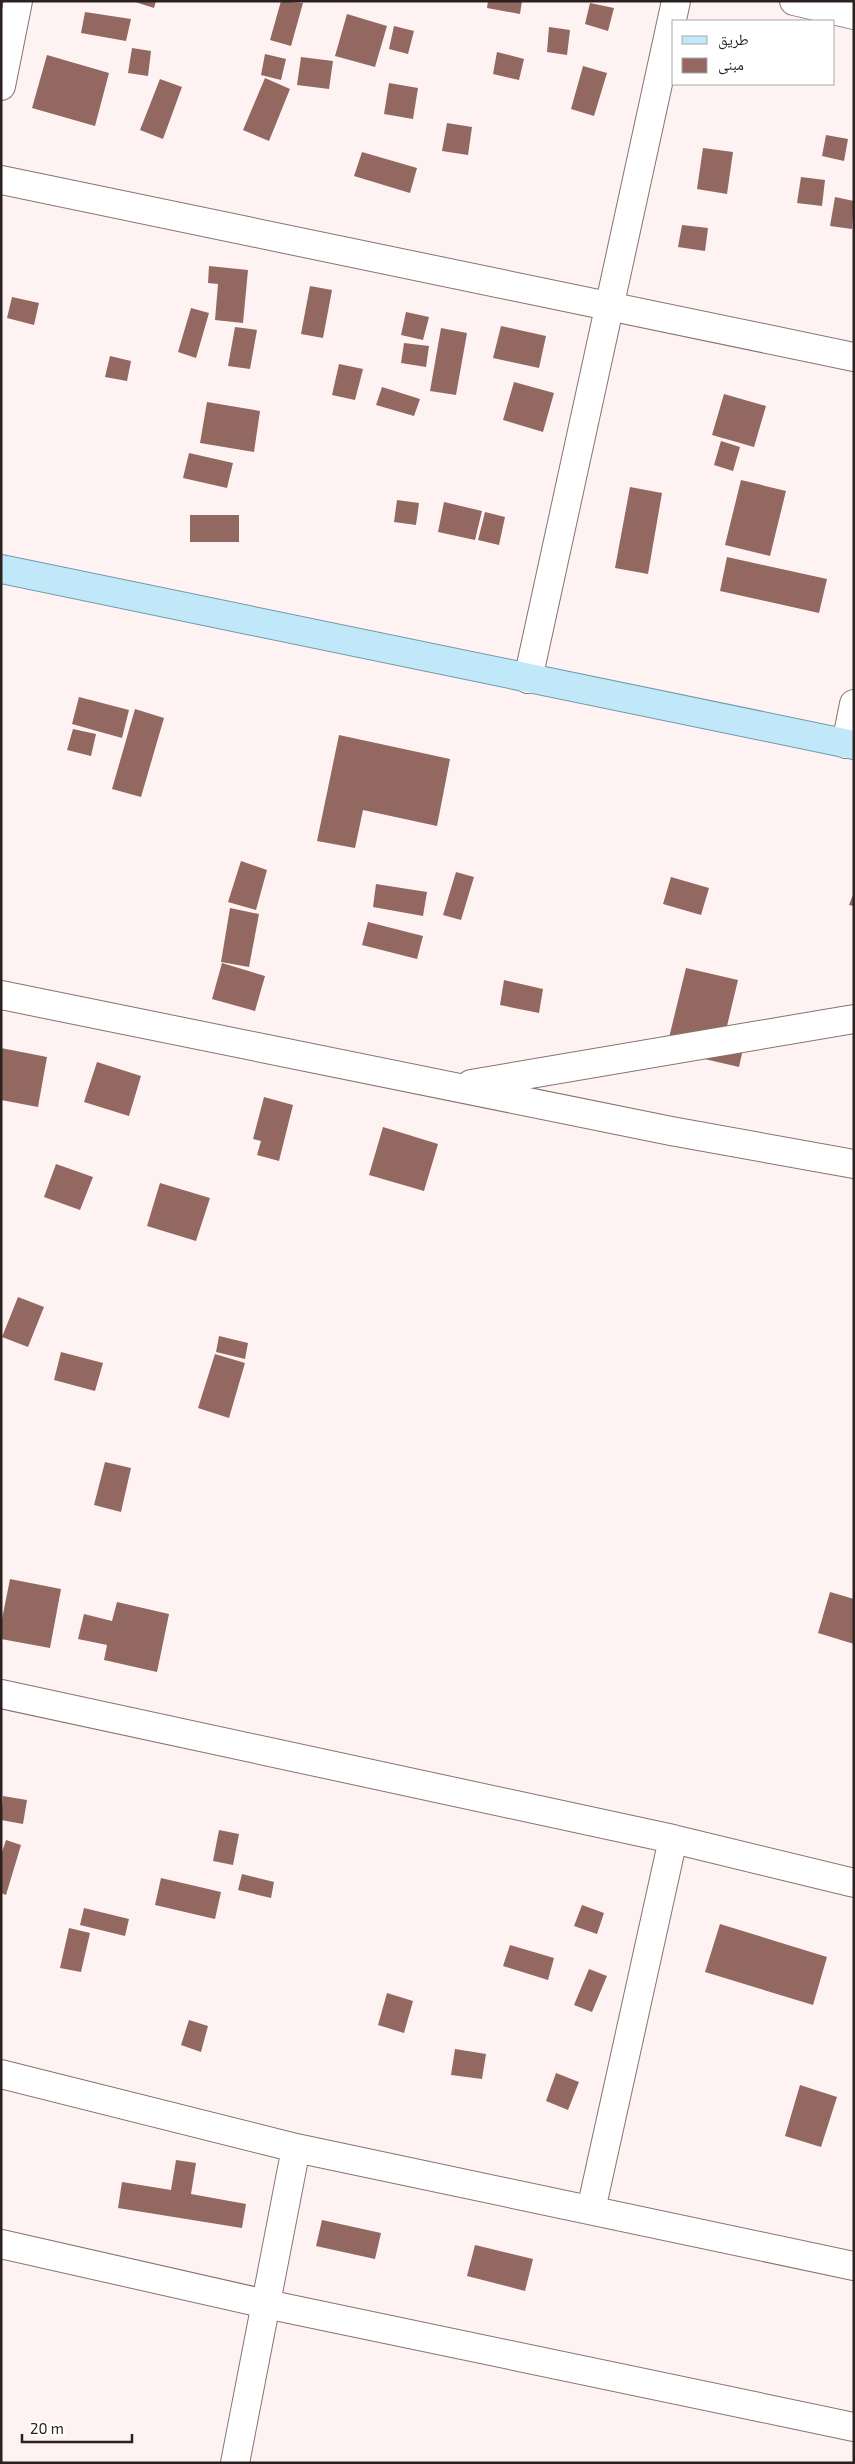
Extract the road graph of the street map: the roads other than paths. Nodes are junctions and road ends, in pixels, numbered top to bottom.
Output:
1 (18, 1) edge
2 (676, 1) edge
3 (794, 1) edge
4 (854, 15) edge
5 (1, 86) edge
6 (1, 180) edge
7 (610, 307) junction
8 (854, 357) edge
9 (1, 569) edge
10 (528, 679) junction
11 (854, 704) edge
12 (850, 744) edge
13 (1, 995) edge
14 (854, 1019) edge
15 (455, 1087) junction
16 (854, 1164) edge
17 (1, 1694) edge
18 (673, 1839) junction
19 (854, 1883) edge
20 (1, 2074) edge
21 (296, 2148) junction
22 (591, 2210) junction
23 (1, 2244) edge
24 (854, 2266) edge
25 (266, 2304) junction
26 (854, 2427) edge
27 (235, 2463) edge

1 - 5 street
2 - 7 street
3 - 4 street
6 - 7 street
7 - 8 street
7 - 10 street
9 - 10 main road
10 - 12 main road
11 - 12 street
13 - 15 street
14 - 15 street
15 - 16 street
17 - 18 street
18 - 19 street
18 - 22 street
20 - 21 street
21 - 22 street
21 - 25 street
22 - 24 street
23 - 25 street
25 - 26 street
25 - 27 street

